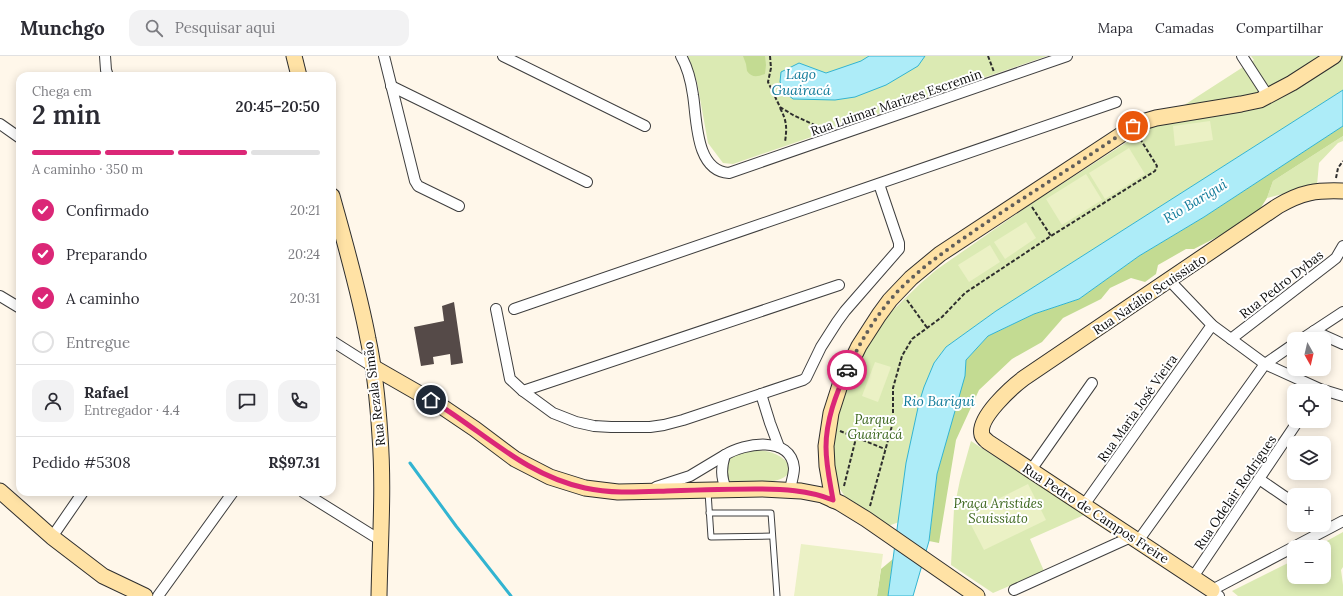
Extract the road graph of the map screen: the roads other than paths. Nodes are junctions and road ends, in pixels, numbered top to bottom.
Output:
1 (105, 56) edge
2 (294, 56) edge
3 (384, 56) edge
4 (502, 56) edge
5 (681, 56) edge
6 (1068, 56) edge
7 (1242, 56) edge
8 (1334, 56) edge
9 (107, 72) edge
10 (298, 72) edge
11 (391, 86) junction
12 (1268, 96) junction
13 (1116, 102) dead end
14 (0, 124) edge
15 (645, 126) dead end
16 (16, 135) edge
17 (587, 182) dead end
18 (879, 184) junction
19 (1339, 191) edge
20 (459, 206) dead end
21 (336, 211) edge
22 (1343, 246) edge
23 (1169, 280) junction
24 (839, 285) dead end
25 (0, 296) edge
26 (16, 306) edge
27 (496, 309) dead end
28 (514, 310) dead end
29 (1343, 312) edge
30 (1212, 326) junction
31 (1314, 331) joint
32 (1231, 339) junction
33 (336, 344) edge
34 (1343, 344) edge
35 (1287, 349) edge
36 (1264, 364) junction
37 (373, 367) junction
38 (1092, 383) dead end
39 (1306, 384) edge
40 (523, 391) junction
41 (1331, 393) edge
42 (761, 394) junction
43 (1343, 396) edge
44 (1293, 428) edge
45 (982, 435) joint
46 (779, 447) junction
47 (725, 455) junction
48 (1030, 470) junction
49 (1260, 479) junction
50 (726, 489) junction
51 (708, 490) junction
52 (790, 490) junction
53 (0, 492) edge
54 (639, 492) junction
55 (80, 496) edge
56 (230, 496) edge
57 (309, 496) edge
58 (1287, 498) edge
59 (836, 501) junction
60 (1084, 505) junction
61 (709, 513) junction
62 (1343, 521) edge
63 (1331, 525) edge
64 (1317, 532) edge
65 (772, 536) junction
66 (52, 537) junction
67 (1135, 539) junction
68 (380, 540) junction
69 (1193, 577) junction
70 (1014, 590) dead end
71 (1215, 593) edge
72 (145, 596) edge
73 (158, 596) edge
74 (379, 596) edge
75 (777, 596) edge
76 (977, 596) edge
77 (1198, 596) edge

1 - 9 street
2 - 10 street
3 - 11 street
4 - 15 street
5 - 6 street, Rua Luimar Marizes Escremin
7 - 12 street
8 - 12 street
11 - 17 street
11 - 20 street
12 - 59 street
13 - 18 street
14 - 16 street
18 - 28 street
18 - 42 street
19 - 23 street, Rua Natálio Scuissiato
21 - 37 street, Rua Rezala Simão
22 - 32 street, Rua Pedro Dybas
23 - 30 street
23 - 45 street, Rua Natálio Scuissiato
24 - 40 street
25 - 26 street
27 - 40 street
29 - 31 street
30 - 32 street
30 - 60 street, Rua Maria José Vieira
31 - 34 street
32 - 36 street
33 - 37 street
35 - 36 street
36 - 39 street
36 - 67 street
37 - 54 street
37 - 68 street, Rua Rezala Simão
38 - 48 street
40 - 42 street
41 - 43 street
42 - 46 street
44 - 49 street, Rua Odelair Rodrigues
45 - 48 street, Rua Pedro de Campos Freire
46 - 47 street
46 - 52 street
47 - 50 street
47 - 54 street
48 - 60 street, Rua Pedro de Campos Freire
49 - 58 street
49 - 69 street, Rua Odelair Rodrigues
50 - 51 street
50 - 52 street
51 - 54 street
51 - 61 lane
52 - 59 street
53 - 66 street
55 - 66 street
56 - 73 street
57 - 68 street
59 - 76 street
60 - 67 street, Rua Pedro de Campos Freire
61 - 65 lane
61 - 65 lane
62 - 63 street
64 - 71 street
65 - 75 lane
66 - 72 street
67 - 69 street, Rua Pedro de Campos Freire
67 - 70 street
68 - 74 street, Rua Rezala Simão
69 - 71 street, Rua Pedro de Campos Freire
71 - 77 street

